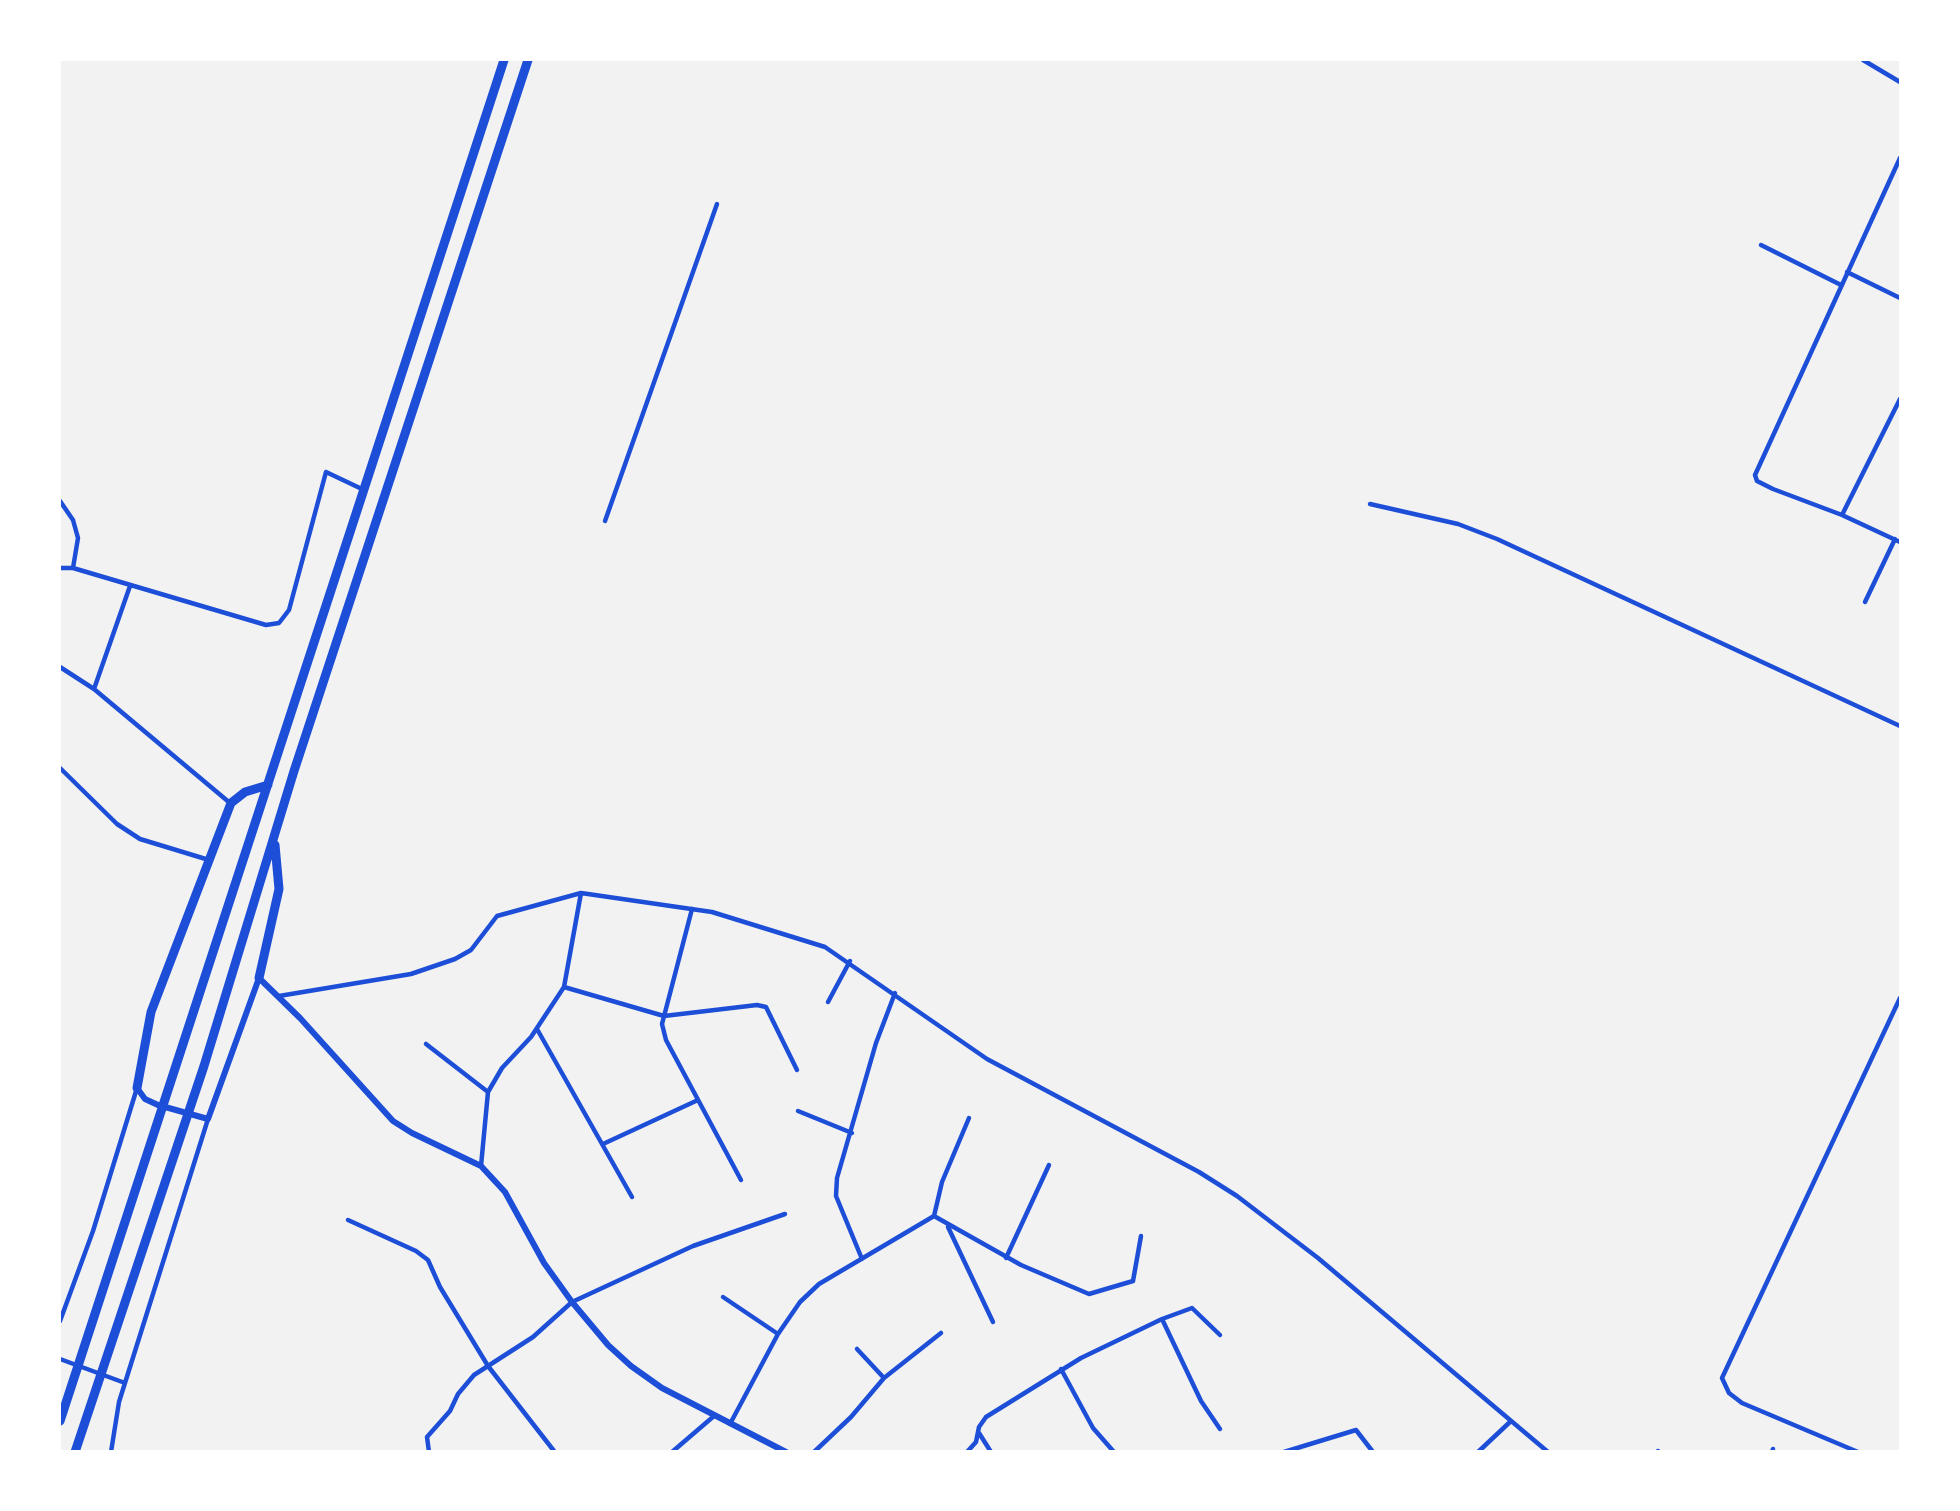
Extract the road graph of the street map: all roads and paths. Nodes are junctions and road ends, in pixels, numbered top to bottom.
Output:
1 (504, 60) edge
2 (528, 60) edge
3 (1863, 60) edge
4 (1900, 82) edge
5 (1900, 158) edge
6 (717, 204) dead end
7 (1761, 245) dead end
8 (1847, 272) junction
9 (1841, 285) junction
10 (1900, 298) edge
11 (1900, 399) edge
12 (364, 490) junction
13 (60, 501) edge
14 (1370, 504) dead end
15 (1842, 515) junction
16 (605, 521) dead end
17 (1898, 541) edge
18 (60, 568) edge
19 (73, 568) junction
20 (130, 586) junction
21 (1866, 603) dead end
22 (60, 667) edge
23 (94, 689) junction
24 (1900, 726) edge
25 (60, 768) edge
26 (268, 785) junction
27 (231, 803) junction
28 (275, 841) junction
29 (209, 860) junction
30 (581, 893) junction
31 (692, 909) junction
32 (850, 961) junction
33 (259, 978) junction
34 (564, 987) junction
35 (895, 993) junction
36 (279, 996) junction
37 (1900, 998) edge
38 (828, 1002) dead end
39 (664, 1016) junction
40 (537, 1029) junction
41 (426, 1044) dead end
42 (797, 1070) dead end
43 (137, 1087) junction
44 (488, 1092) junction
45 (698, 1100) junction
46 (799, 1111) dead end
47 (970, 1118) dead end
48 (208, 1119) junction
49 (852, 1133) junction
50 (603, 1144) junction
51 (1049, 1165) dead end
52 (481, 1166) junction
53 (741, 1180) dead end
54 (632, 1197) dead end
55 (785, 1214) dead end
56 (934, 1216) junction
57 (348, 1220) dead end
58 (948, 1227) junction
59 (1141, 1236) dead end
60 (1006, 1258) junction
61 (862, 1259) junction
62 (723, 1297) dead end
63 (572, 1303) junction
64 (1162, 1319) junction
65 (60, 1321) edge
66 (993, 1322) dead end
67 (941, 1333) dead end
68 (778, 1334) junction
69 (1220, 1335) dead end
70 (857, 1349) dead end
71 (60, 1359) edge
72 (488, 1366) junction
73 (1061, 1369) junction
74 (884, 1378) junction
75 (125, 1383) junction
76 (714, 1416) junction
77 (60, 1421) edge
78 (1511, 1421) junction
79 (730, 1423) junction
80 (1220, 1429) dead end
81 (979, 1433) junction
82 (76, 1448) edge
83 (111, 1451) edge
84 (429, 1451) edge
85 (554, 1451) edge
86 (672, 1451) edge
87 (786, 1451) edge
88 (814, 1451) edge
89 (967, 1451) edge
90 (991, 1451) edge
91 (1114, 1451) edge
92 (1284, 1451) edge
93 (1373, 1451) edge
94 (1478, 1451) edge
95 (1548, 1451) edge
96 (1858, 1451) edge

1 - 12 highway
2 - 28 highway
3 - 4 street
5 - 8 street
6 - 16 street
7 - 9 street
8 - 9 street
8 - 10 street
9 - 15 street
11 - 15 street
12 - 20 street
12 - 26 highway
13 - 19 street
14 - 24 street
15 - 17 street
17 - 21 street
18 - 19 street
19 - 20 street
20 - 23 street
22 - 23 street
23 - 27 street
25 - 29 street
26 - 27 highway
26 - 77 highway
27 - 29 highway
28 - 33 highway
28 - 82 highway
29 - 43 highway
30 - 31 street
30 - 34 street
30 - 36 street
31 - 32 street
31 - 39 street
32 - 35 street
32 - 38 street
33 - 36 street
33 - 48 street
34 - 39 street
34 - 40 street
35 - 49 street
35 - 78 street
36 - 52 street
37 - 96 street
39 - 42 street
39 - 45 street
40 - 44 street
40 - 50 street
41 - 44 street
43 - 48 street
43 - 65 street
44 - 52 street
45 - 50 street
45 - 53 street
46 - 49 street
47 - 56 street
48 - 75 street
49 - 61 street
50 - 54 street
51 - 60 street
52 - 63 street
55 - 63 street
56 - 58 street
56 - 61 street
57 - 72 street
58 - 60 street
58 - 66 street
59 - 60 street
61 - 68 street
62 - 68 street
63 - 72 street
63 - 76 street
64 - 69 street
64 - 73 street
64 - 80 street
67 - 74 street
68 - 79 street
70 - 74 street
71 - 75 street
72 - 84 street
72 - 85 street
73 - 81 street
73 - 91 street
74 - 88 street
75 - 83 street
76 - 79 street
76 - 86 street
78 - 94 street
78 - 95 street
79 - 87 street
81 - 89 street
81 - 90 street
92 - 93 street

